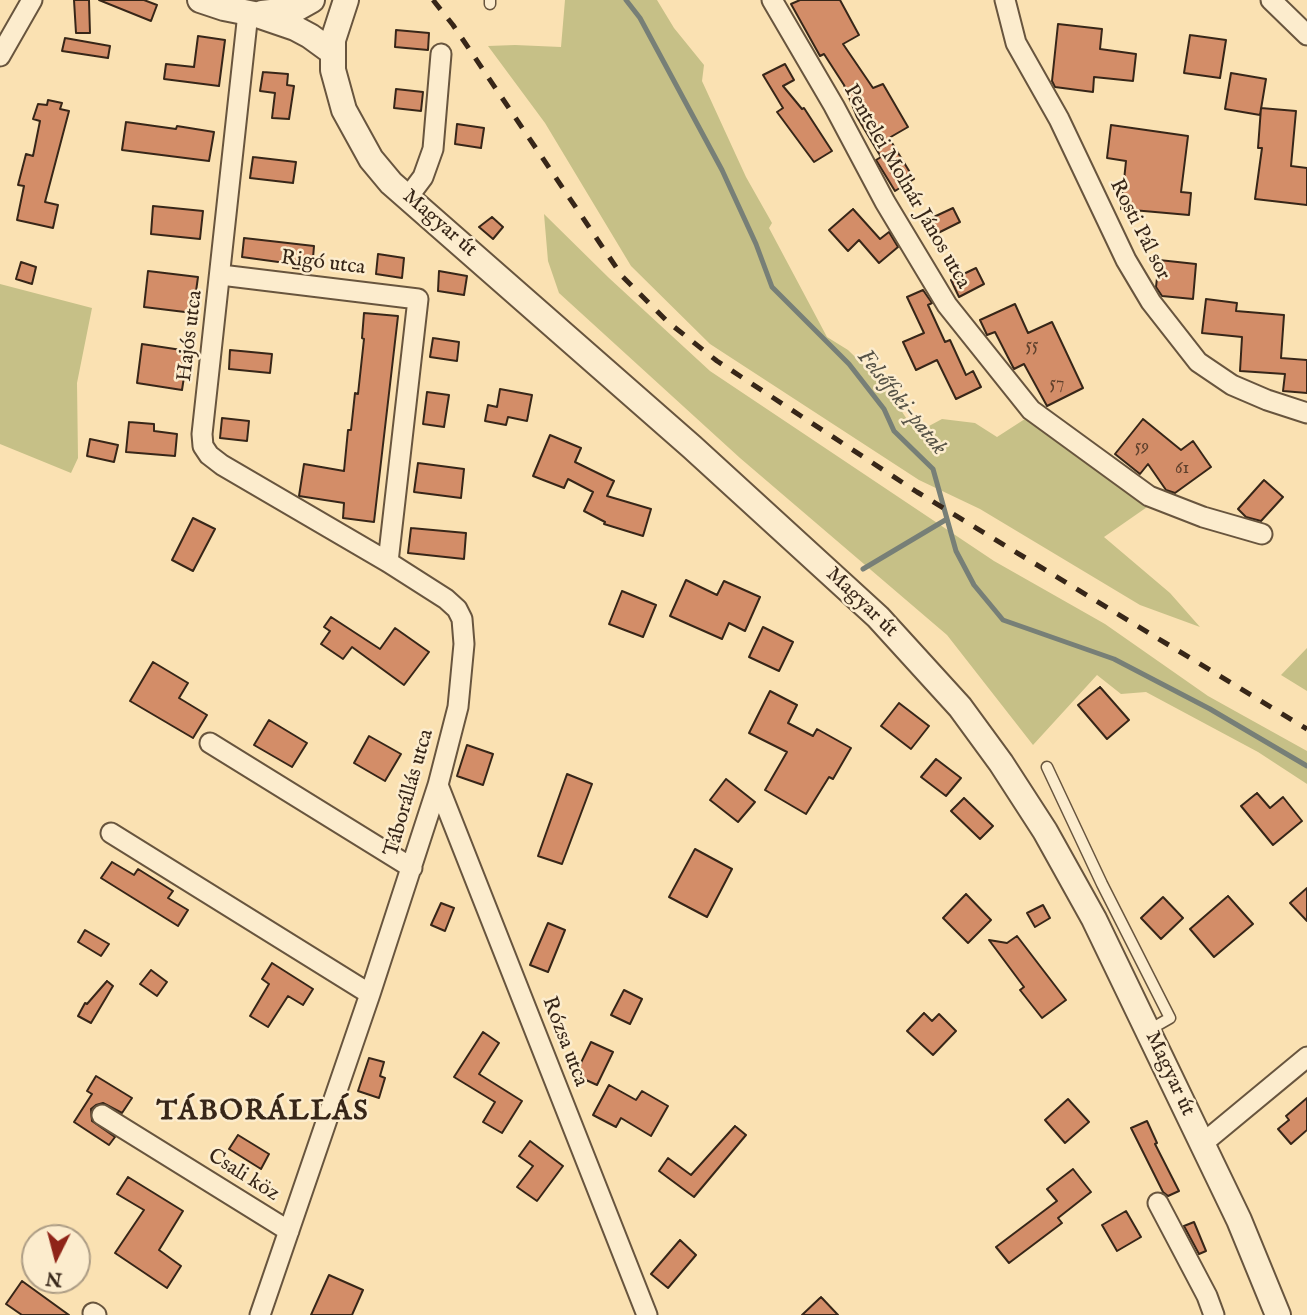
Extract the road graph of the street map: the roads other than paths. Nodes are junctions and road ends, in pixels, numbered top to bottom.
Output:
1 (32, 0) edge
2 (200, 0) edge
3 (772, 0) edge
4 (1005, 0) edge
5 (1271, 0) edge
6 (341, 11) edge
7 (301, 12) edge
8 (251, 13) junction
9 (1307, 35) edge
10 (331, 52) junction
11 (441, 54) dead end
12 (0, 56) edge
13 (408, 197) junction
14 (221, 275) junction
15 (1307, 413) edge
16 (1262, 534) dead end
17 (388, 562) junction
18 (210, 743) dead end
19 (1047, 767) dead end
20 (438, 785) junction
21 (111, 833) dead end
22 (412, 868) junction
23 (370, 994) junction
24 (1149, 1030) junction
25 (1307, 1057) edge
26 (102, 1115) dead end
27 (1202, 1144) junction
28 (1158, 1203) dead end
29 (289, 1231) junction
30 (260, 1315) edge
31 (647, 1315) edge
32 (1214, 1315) edge
33 (1278, 1315) edge

1 - 12 street
2 - 8 street
3 - 16 street, Pentelei Molnár János utca
4 - 15 street, Rosti Pál sor
5 - 9 street
6 - 7 street
6 - 10 street, Magyar út
7 - 8 street
7 - 10 street
8 - 14 street, Hajós utca
10 - 13 street, Magyar út
11 - 13 street
13 - 24 street, Magyar út
14 - 17 street, Hajós utca
14 - 17 street, Rigó utca
17 - 20 street, Táborállás utca
18 - 22 street
19 - 24 lane
20 - 22 street, Táborállás utca
20 - 31 street, Rózsa utca
21 - 23 street
22 - 23 street, Táborállás utca
23 - 29 street, Táborállás utca
24 - 27 street, Magyar út
25 - 27 street
26 - 29 street, Csali köz
27 - 33 street, Magyar út
28 - 32 street
29 - 30 street, Táborállás utca

